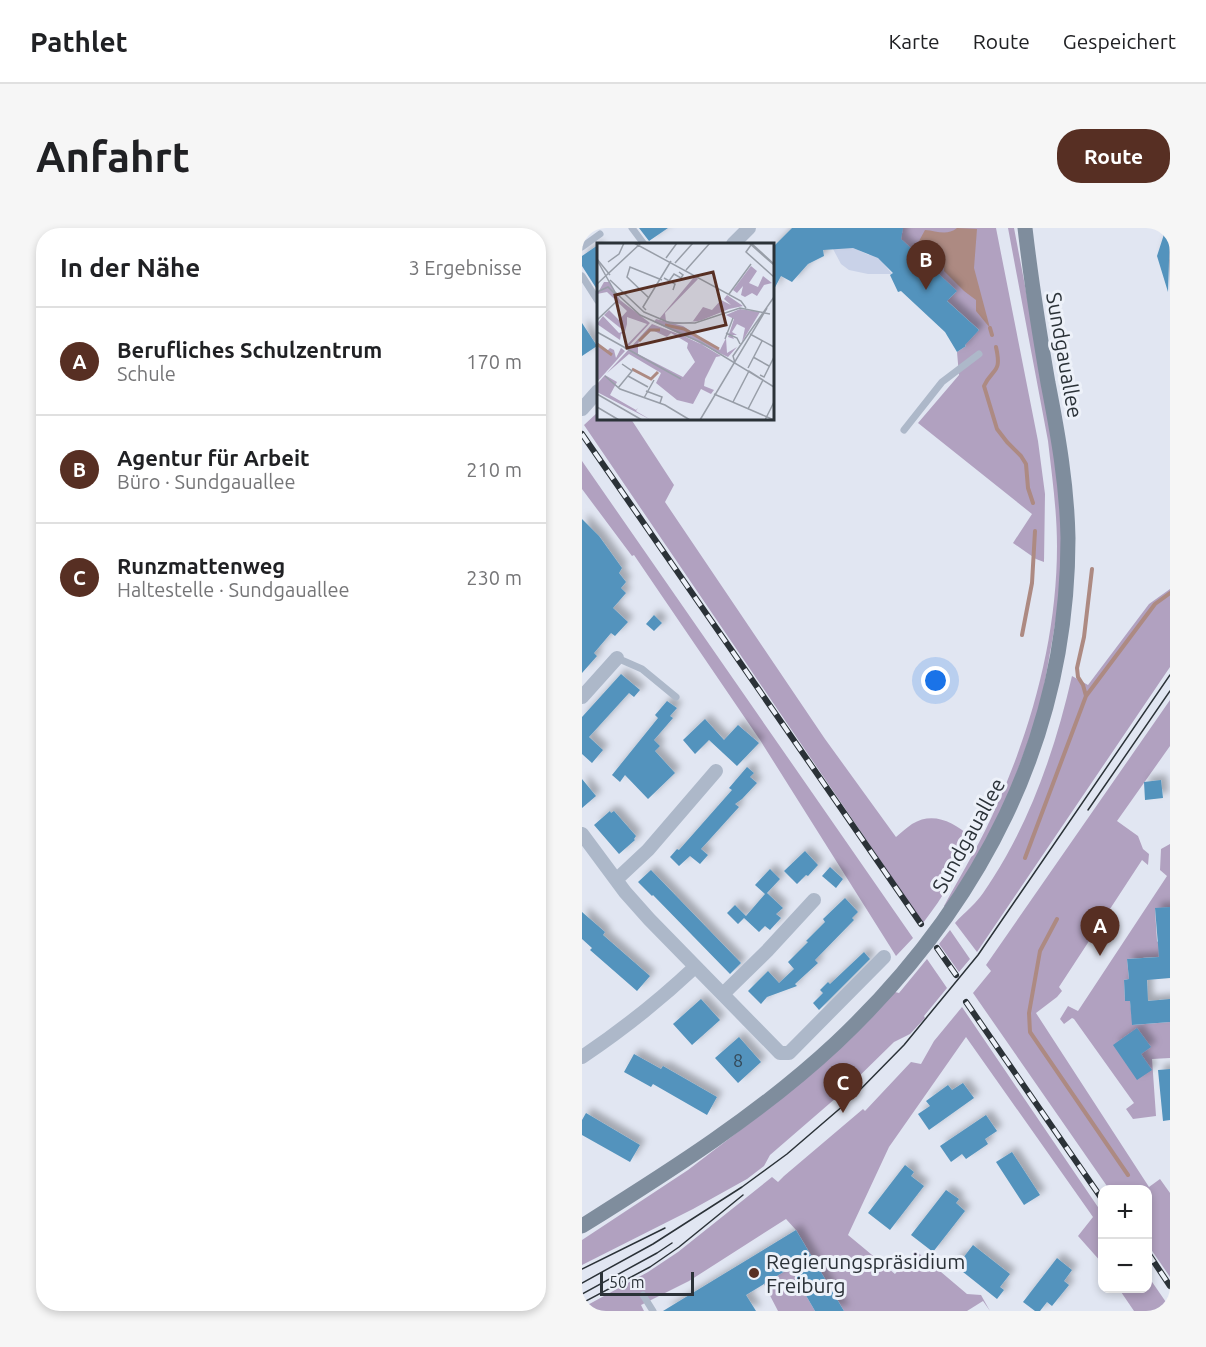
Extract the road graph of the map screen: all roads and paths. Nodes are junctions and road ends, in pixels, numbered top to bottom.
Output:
1 (632, 228) edge
2 (748, 228) edge
3 (1025, 228) edge
4 (600, 234) dead end
5 (643, 243) edge
6 (734, 243) edge
7 (582, 247) edge
8 (582, 276) edge
9 (597, 299) edge
10 (979, 354) dead end
11 (597, 393) edge
12 (583, 407) edge
13 (904, 430) dead end
14 (617, 658) joint
15 (582, 697) edge
16 (676, 697) dead end
17 (716, 771) dead end
18 (582, 834) edge
19 (617, 879) junction
20 (814, 900) dead end
21 (884, 957) dead end
22 (695, 966) junction
23 (723, 994) junction
24 (582, 1057) edge
25 (582, 1226) edge
26 (643, 1295) dead end
27 (653, 1311) edge

1 - 5 lane
2 - 6 street
3 - 25 street, Sundgauallee
4 - 7 lane
8 - 9 lane
10 - 13 lane
11 - 12 street
14 - 15 street
14 - 16 lane
17 - 19 street
18 - 19 street
19 - 22 street
20 - 23 street
21 - 23 street
22 - 23 street
22 - 24 street
26 - 27 lane

